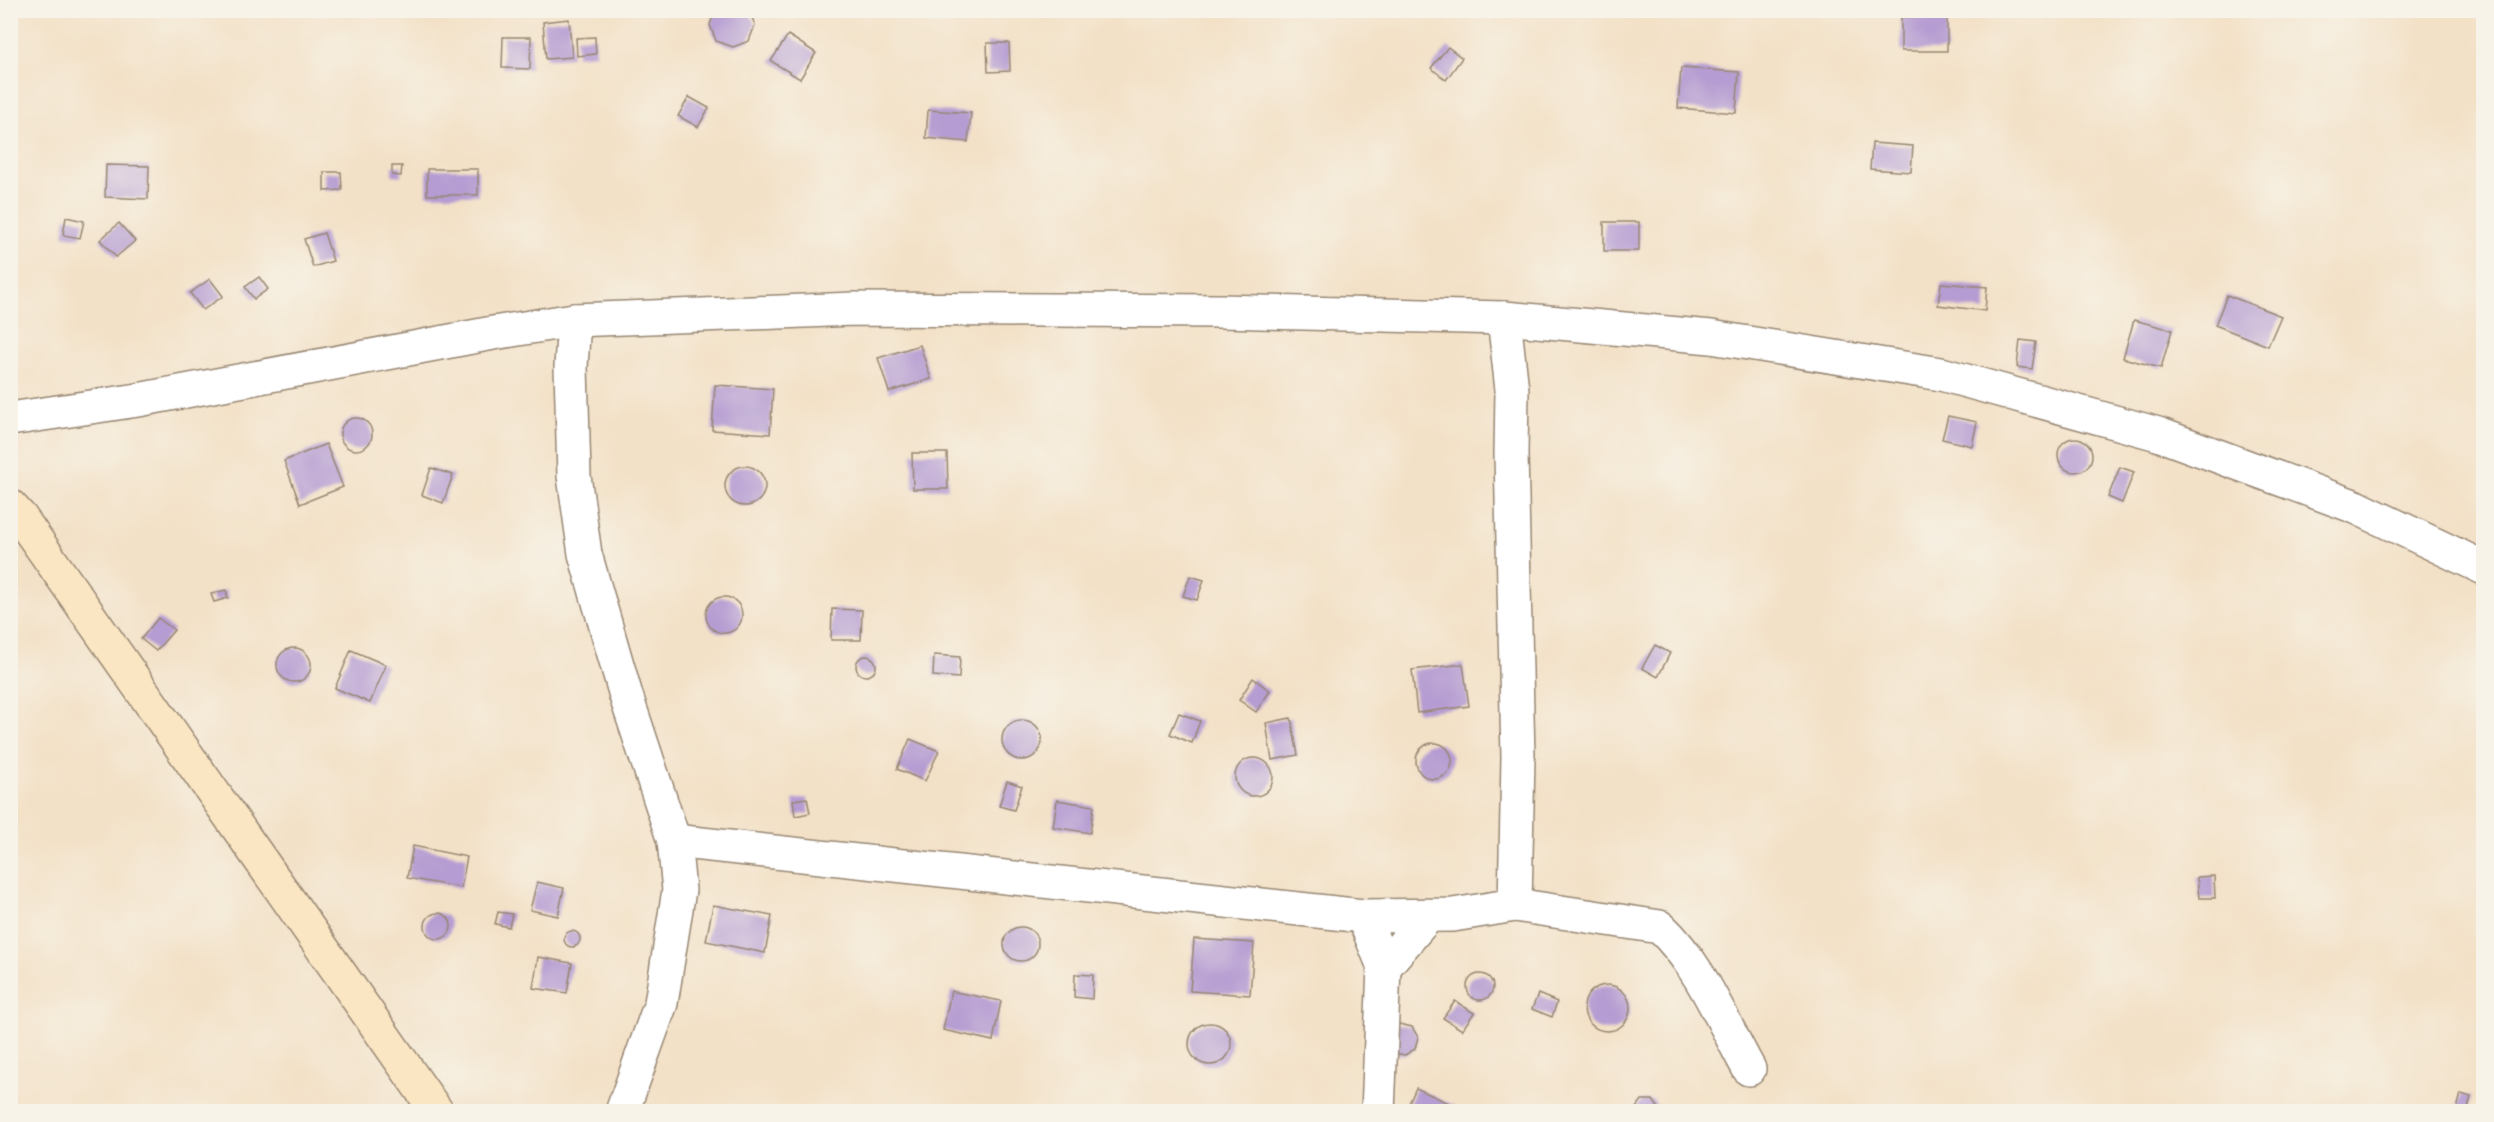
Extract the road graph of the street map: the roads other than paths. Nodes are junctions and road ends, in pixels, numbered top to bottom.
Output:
1 (1504, 318) junction
2 (574, 320) junction
3 (10, 419) edge
4 (10, 506) edge
5 (2484, 568) edge
6 (674, 841) junction
7 (1515, 905) junction
8 (1363, 916) junction
9 (1428, 916) junction
10 (1384, 967) junction
11 (1749, 1069) dead end
12 (437, 1112) edge
13 (622, 1112) edge
14 (1378, 1112) edge

1 - 2 street
1 - 5 street
1 - 7 street
2 - 3 street
2 - 6 street
4 - 12 street
6 - 8 street
6 - 13 street
7 - 9 street
7 - 11 street
8 - 9 street
8 - 10 street
9 - 10 street
10 - 14 street

